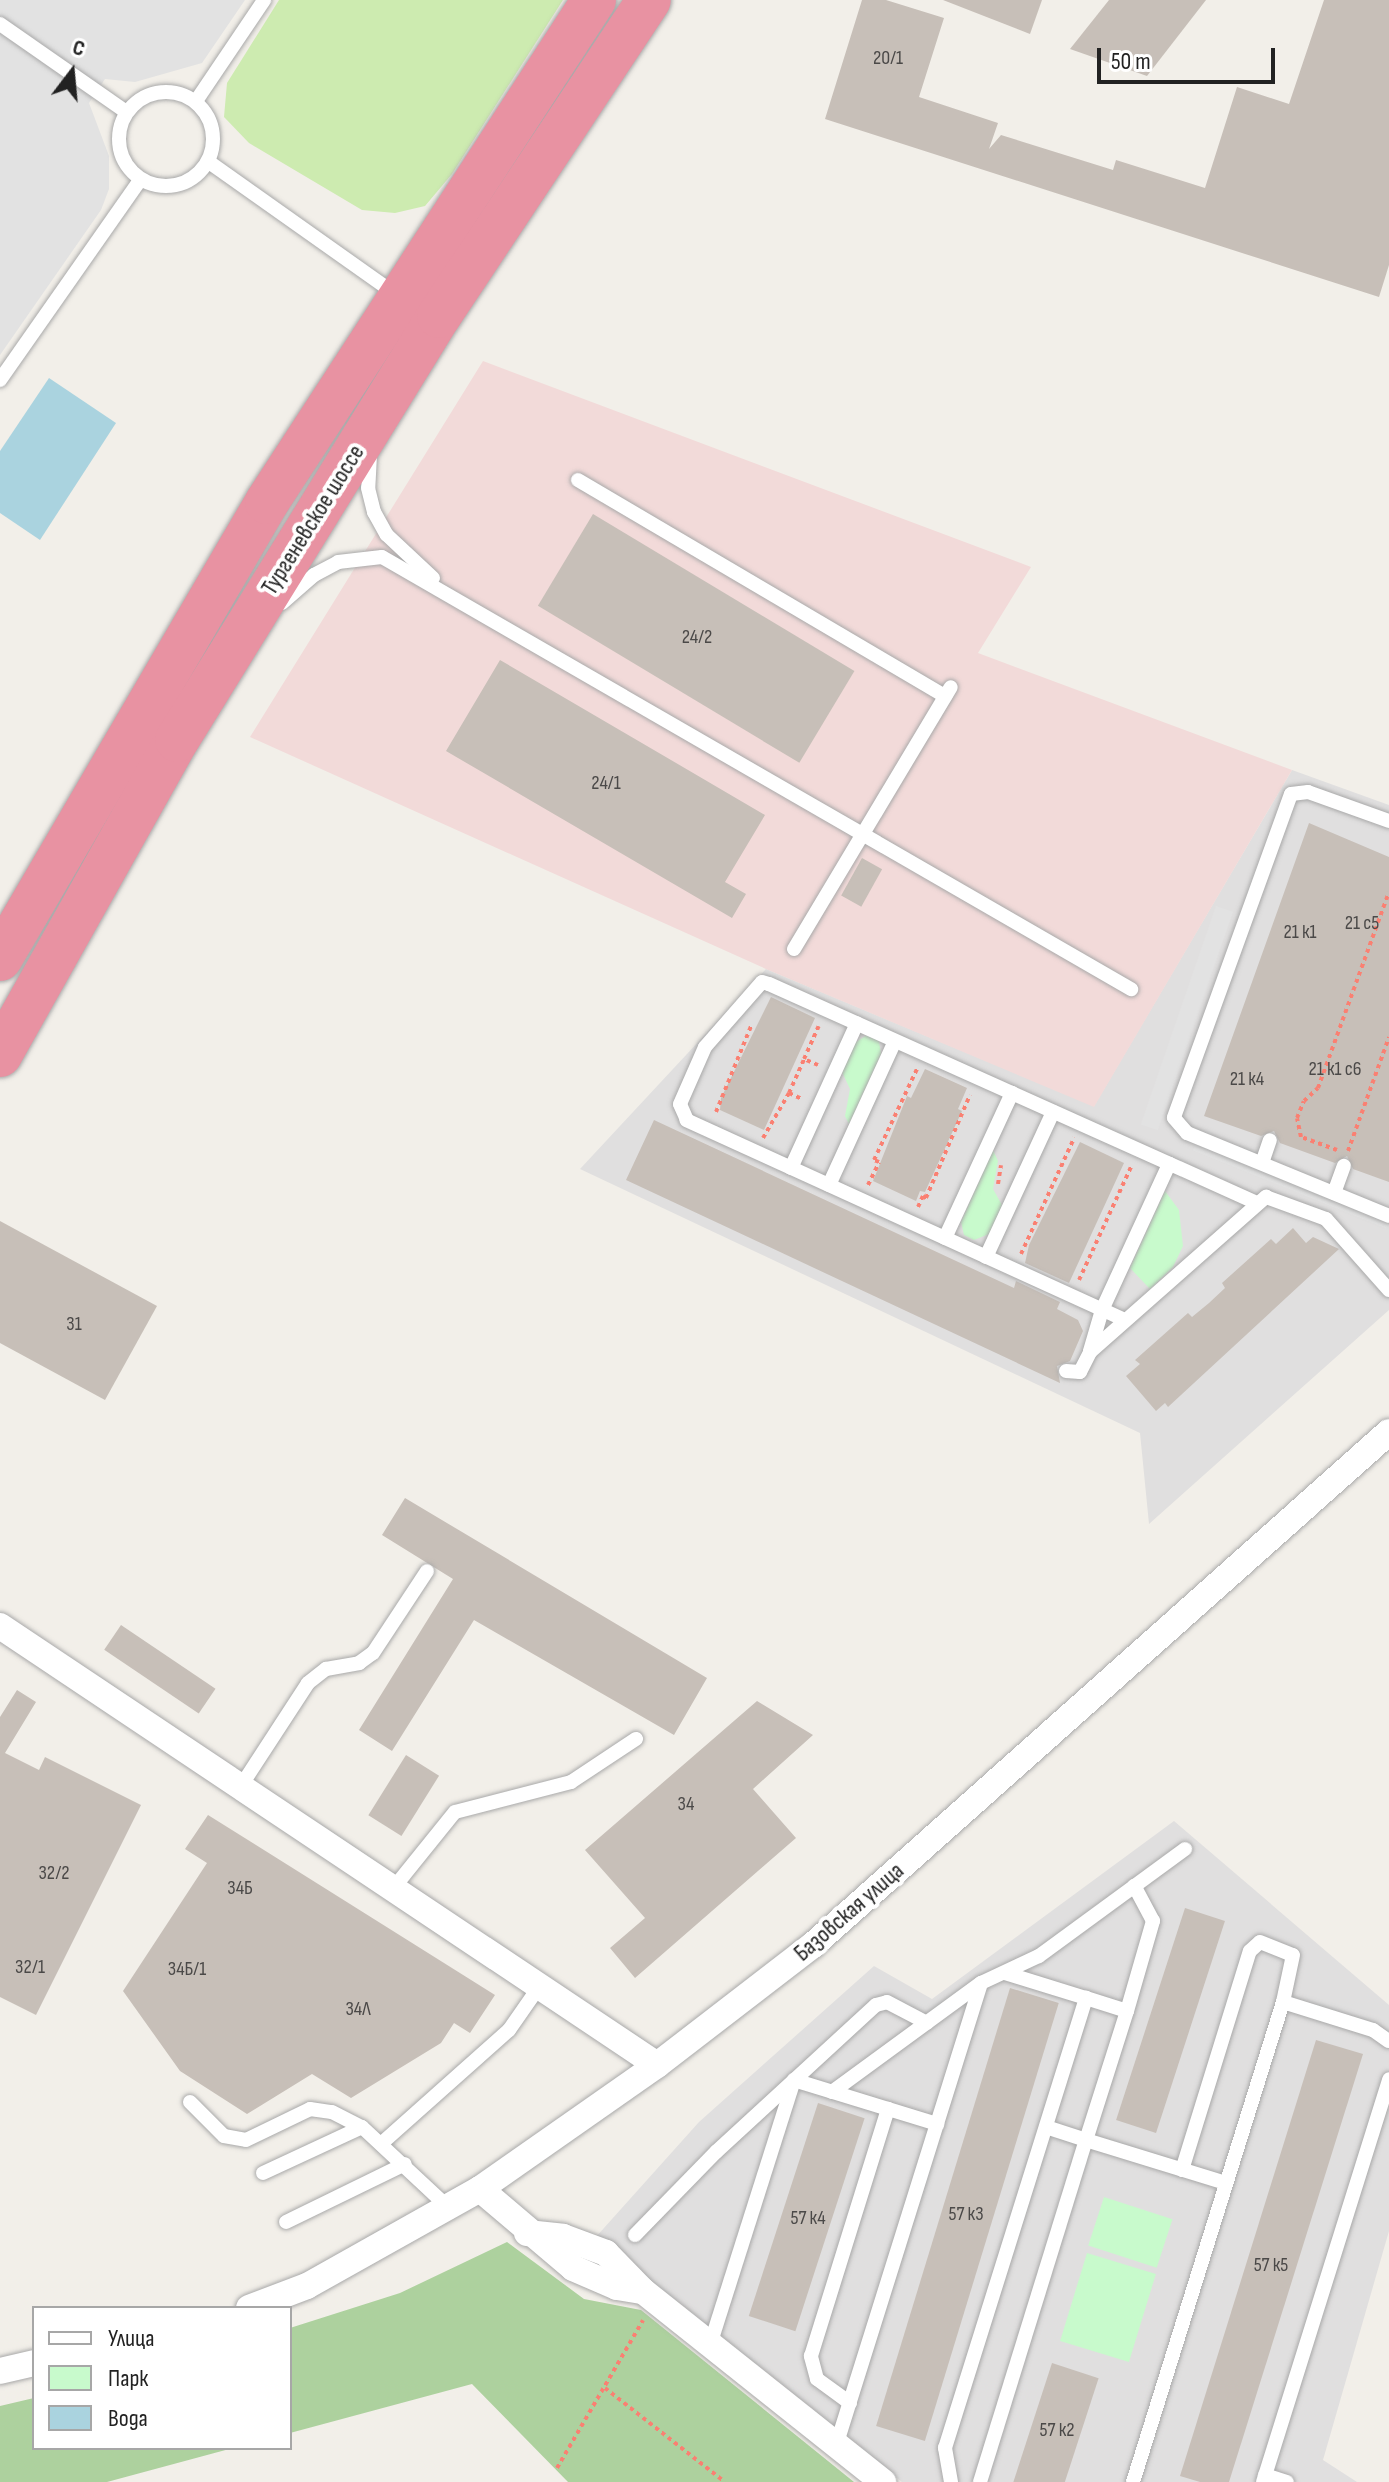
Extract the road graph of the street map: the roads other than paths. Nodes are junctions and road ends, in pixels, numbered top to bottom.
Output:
1 (264, 0) edge
2 (594, 0) edge
3 (649, 0) edge
4 (0, 24) edge
5 (196, 101) junction
6 (126, 112) junction
7 (209, 162) junction
8 (140, 180) junction
9 (402, 298) junction
10 (404, 372) junction
11 (0, 380) edge
12 (578, 480) dead end
13 (448, 592) junction
14 (177, 740) junction
15 (1389, 821) edge
16 (863, 833) junction
17 (794, 949) dead end
18 (0, 959) edge
19 (1131, 989) dead end
20 (857, 1023) junction
21 (895, 1041) junction
22 (0, 1055) edge
23 (1012, 1093) junction
24 (1053, 1112) junction
25 (1270, 1140) dead end
26 (1262, 1163) junction
27 (1169, 1164) junction
28 (1344, 1166) dead end
29 (791, 1168) junction
30 (829, 1185) junction
31 (1334, 1193) junction
32 (1257, 1203) junction
33 (1389, 1216) edge
34 (945, 1238) junction
35 (986, 1257) junction
36 (1389, 1290) edge
37 (1102, 1310) junction
38 (1125, 1320) junction
39 (1090, 1352) junction
40 (1066, 1371) dead end
41 (1389, 1432) edge
42 (427, 1571) dead end
43 (0, 1626) edge
44 (636, 1739) dead end
45 (239, 1789) junction
46 (1185, 1849) dead end
47 (1134, 1886) junction
48 (392, 1890) junction
49 (1005, 1973) junction
50 (981, 1983) junction
51 (539, 1987) junction
52 (1086, 1998) junction
53 (1283, 2002) junction
54 (1127, 2011) junction
55 (927, 2023) junction
56 (1389, 2041) edge
57 (657, 2065) junction
58 (1389, 2079) edge
59 (794, 2080) junction
60 (832, 2092) junction
61 (190, 2102) dead end
62 (888, 2109) junction
63 (937, 2124) junction
64 (362, 2127) junction
65 (1046, 2127) junction
66 (1086, 2140) junction
67 (382, 2143) junction
68 (405, 2164) junction
69 (1182, 2170) junction
70 (263, 2173) dead end
71 (1226, 2183) junction
72 (480, 2189) junction
73 (449, 2208) junction
74 (286, 2222) dead end
75 (635, 2235) dead end
76 (254, 2306) edge
77 (710, 2345) junction
78 (32, 2363) edge
79 (0, 2371) edge
80 (850, 2403) junction
81 (836, 2446) junction
82 (1264, 2479) edge
83 (883, 2482) edge
84 (951, 2482) edge
85 (980, 2482) edge
86 (1133, 2482) edge
87 (1287, 2482) edge

1 - 5 lane
2 - 9 highway, Тургеневское шоссе
3 - 10 highway, Тургеневское шоссе
4 - 6 lane
5 - 6 lane
5 - 7 lane
6 - 8 lane
7 - 8 lane
7 - 9 lane
8 - 11 lane
9 - 18 highway, Тургеневское шоссе
10 - 13 lane
10 - 14 highway, Тургеневское шоссе
12 - 16 lane
13 - 14 lane
13 - 16 lane
14 - 22 highway, Тургеневское шоссе
15 - 26 lane
16 - 17 lane
16 - 19 lane
20 - 21 lane
20 - 29 lane
20 - 29 lane
21 - 23 lane
21 - 30 lane
23 - 24 lane
23 - 34 lane
24 - 27 lane
24 - 35 lane
25 - 26 lane
26 - 31 lane
27 - 32 lane
27 - 37 lane
28 - 31 lane
29 - 30 lane
30 - 34 lane
31 - 33 lane
32 - 36 lane
32 - 38 lane
34 - 35 lane
35 - 37 lane
37 - 38 lane
37 - 39 lane
38 - 39 lane
39 - 40 lane
41 - 57 street, Базовская улица
42 - 45 lane
43 - 45 street
44 - 48 lane
45 - 48 street
46 - 47 lane
47 - 49 lane
47 - 54 lane
48 - 51 street
49 - 50 lane
49 - 52 lane
50 - 55 lane
50 - 63 lane
51 - 57 street
51 - 67 lane
52 - 54 lane
52 - 65 lane
53 - 56 lane
53 - 69 lane
53 - 71 lane
54 - 66 lane
55 - 59 lane
55 - 60 lane
57 - 72 street, Базовская улица
58 - 82 lane
59 - 60 lane
59 - 75 lane
59 - 77 lane
60 - 62 lane
61 - 64 lane
62 - 63 lane
62 - 80 lane
63 - 80 lane
64 - 67 lane
64 - 70 lane
65 - 66 lane
65 - 84 lane
66 - 69 lane
66 - 85 lane
67 - 68 lane
68 - 73 lane
68 - 74 lane
69 - 71 lane
71 - 86 lane
72 - 73 street, Базовская улица
72 - 77 street
73 - 76 street, Базовская улица
77 - 81 street
78 - 79 street
80 - 81 lane
81 - 83 street
82 - 87 lane

